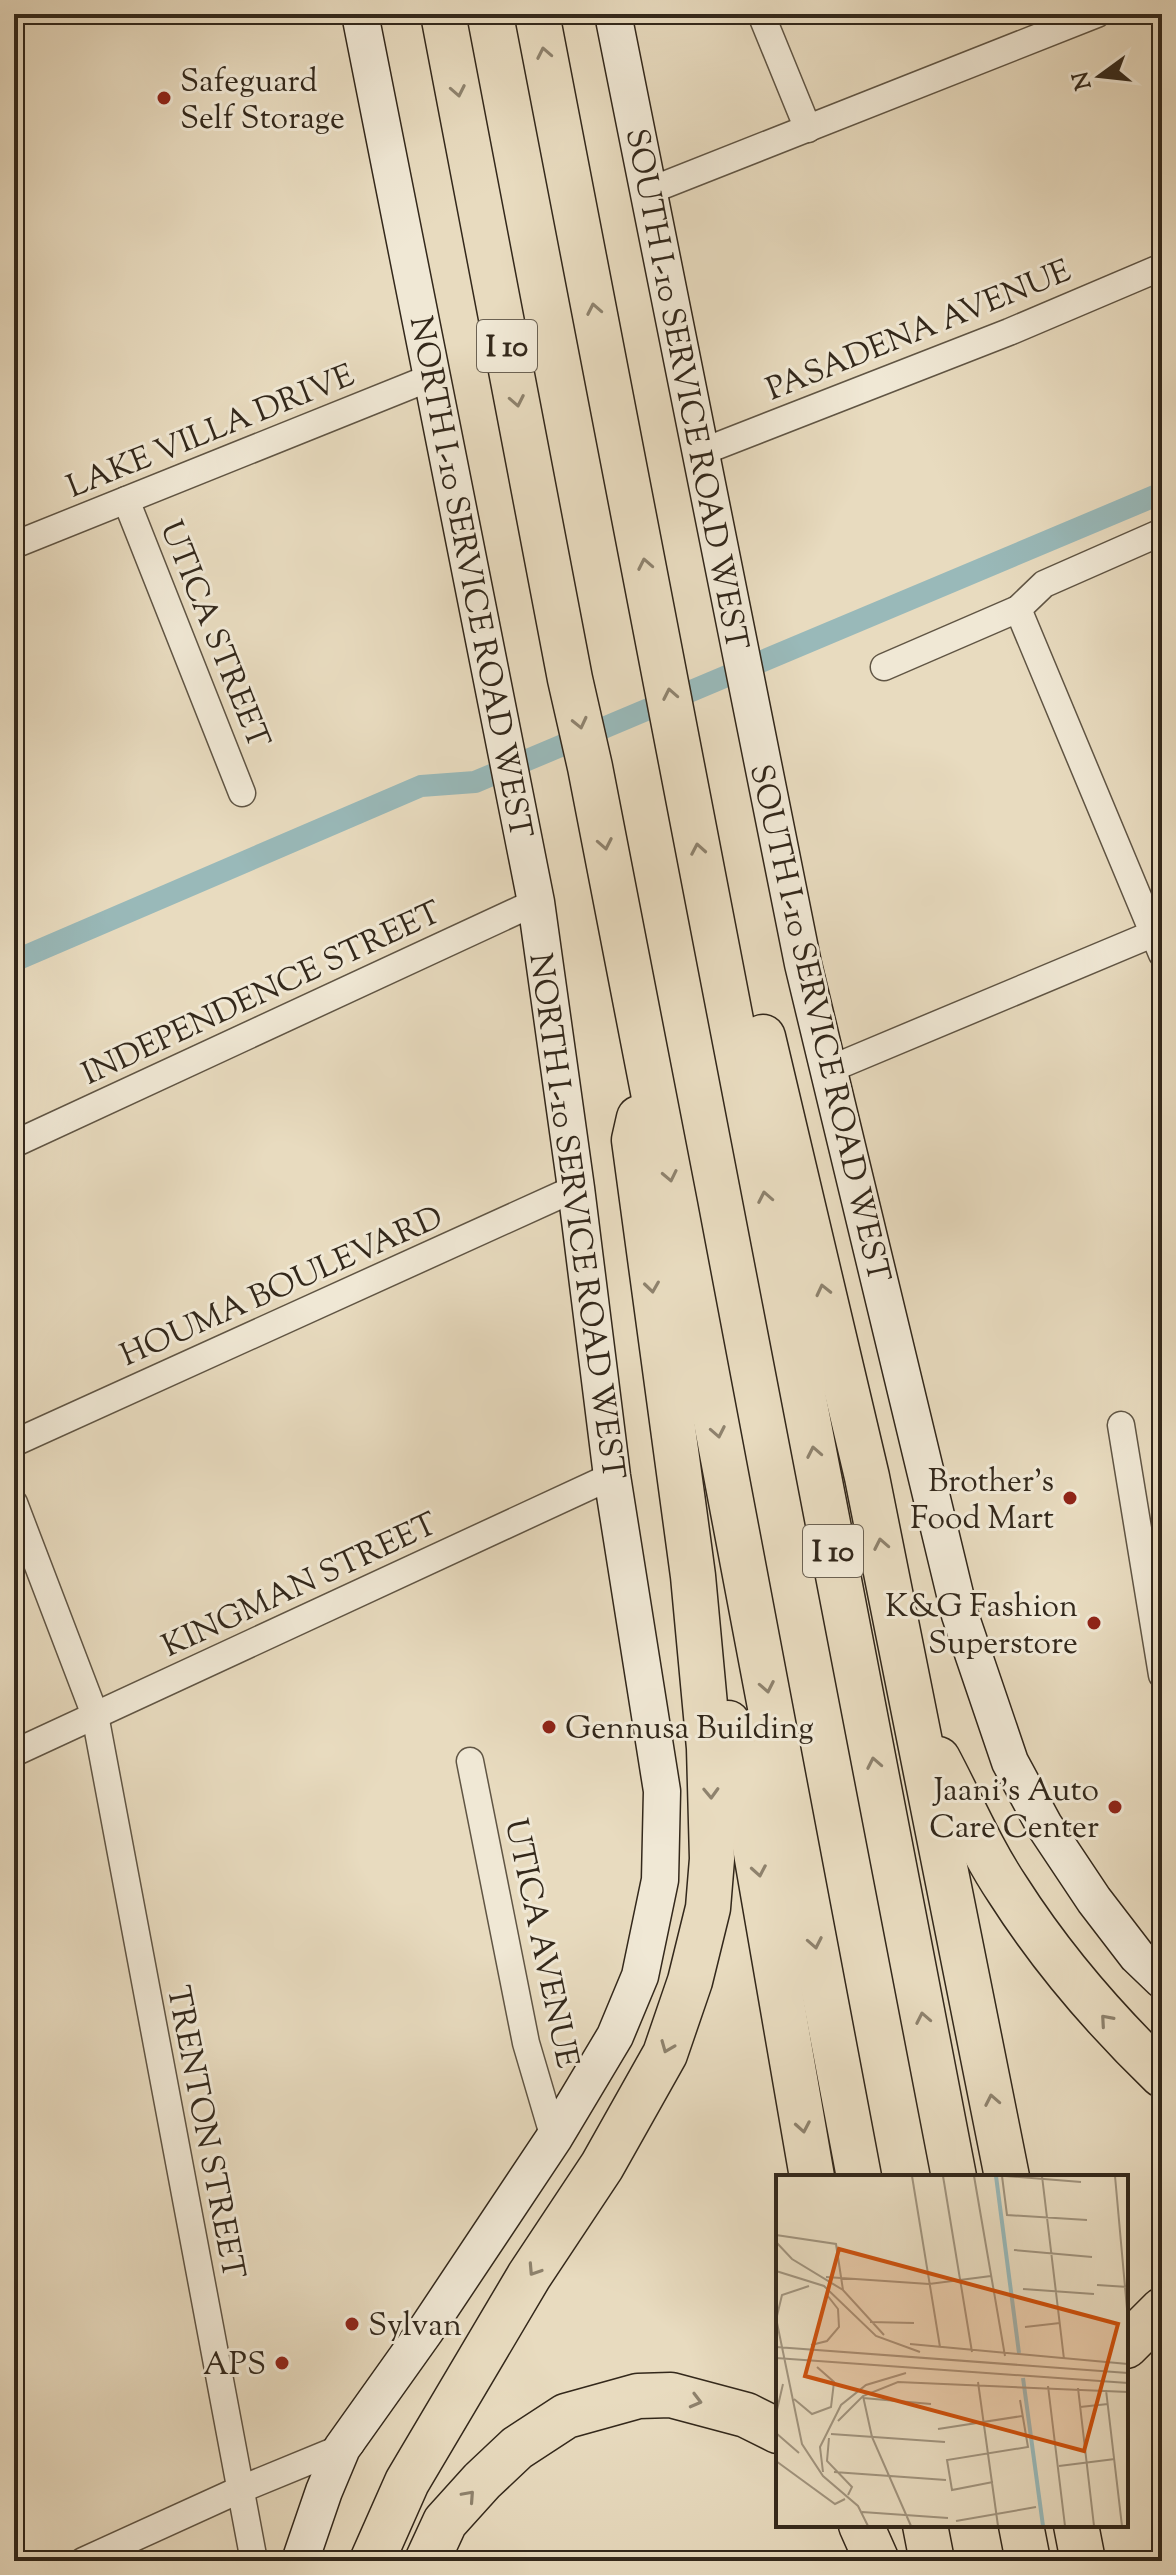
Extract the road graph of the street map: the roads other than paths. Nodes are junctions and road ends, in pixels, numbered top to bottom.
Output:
1 (360, 14) edge
2 (443, 14) edge
3 (537, 14) edge
4 (613, 14) edge
5 (761, 14) edge
6 (1097, 14) edge
7 (808, 129) junction
8 (649, 191) junction
9 (1162, 267) edge
10 (432, 377) junction
11 (699, 453) junction
12 (126, 500) junction
13 (1162, 532) edge
14 (14, 545) edge
15 (1018, 609) junction
16 (884, 667) dead end
17 (242, 793) dead end
18 (536, 902) junction
19 (713, 926) junction
20 (1159, 940) edge
21 (828, 1070) junction
22 (649, 1072) junction
23 (14, 1144) edge
24 (576, 1188) junction
25 (1121, 1425) dead end
26 (14, 1443) edge
27 (612, 1476) junction
28 (14, 1503) edge
29 (693, 1576) junction
30 (1162, 1675) edge
31 (95, 1715) junction
32 (916, 1716) junction
33 (14, 1753) edge
34 (470, 1761) dead end
35 (1162, 1980) edge
36 (1162, 2075) edge
37 (554, 2138) junction
38 (812, 2175) edge
39 (859, 2175) edge
40 (954, 2175) edge
41 (1007, 2175) edge
42 (1162, 2310) edge
43 (494, 2336) junction
44 (1128, 2344) edge
45 (403, 2362) junction
46 (776, 2430) edge
47 (375, 2433) junction
48 (342, 2448) junction
49 (239, 2490) junction
50 (862, 2527) edge
51 (879, 2527) edge
52 (925, 2527) edge
53 (1021, 2527) edge
54 (1076, 2527) edge
55 (83, 2561) edge
56 (254, 2561) edge
57 (300, 2561) edge
58 (320, 2561) edge
59 (355, 2561) edge
60 (372, 2561) edge
61 (427, 2561) edge
62 (877, 2561) edge
63 (885, 2561) edge
64 (932, 2561) edge
65 (1028, 2561) edge
66 (1083, 2561) edge

1 - 10 street, NORTH I-10 SERVICE ROAD WEST
2 -> 22 highway, I 10
19 -> 3 highway, I 10
4 - 8 street, SOUTH I-10 SERVICE ROAD WEST
5 - 7 street
6 - 7 street
7 - 8 street
8 - 11 street, SOUTH I-10 SERVICE ROAD WEST
9 - 11 street, PASADENA AVENUE
10 - 12 street, LAKE VILLA DRIVE
10 - 18 street, NORTH I-10 SERVICE ROAD WEST
11 - 21 street, SOUTH I-10 SERVICE ROAD WEST
12 - 14 street, LAKE VILLA DRIVE
12 - 17 street, UTICA STREET
13 - 15 street
15 - 16 street
15 - 20 street
18 - 23 street, INDEPENDENCE STREET
18 - 24 street, NORTH I-10 SERVICE ROAD WEST
32 -> 19 highway
40 -> 19 highway, I 10
20 - 21 street
21 - 35 street, SOUTH I-10 SERVICE ROAD WEST
22 -> 29 highway
22 -> 39 highway, I 10
24 - 26 street, HOUMA BOULEVARD
24 - 27 street, NORTH I-10 SERVICE ROAD WEST
25 - 30 street
27 - 31 street, KINGMAN STREET
27 - 37 street, NORTH I-10 SERVICE ROAD WEST
28 - 31 street, TRENTON STREET
29 -> 38 highway
29 -> 43 highway
31 - 33 street, KINGMAN STREET
31 - 49 street, TRENTON STREET
36 -> 32 highway
41 -> 32 highway
34 - 37 street, UTICA AVENUE
37 - 45 street, NORTH I-10 SERVICE ROAD WEST
42 - 44 highway
43 - 59 highway
43 - 60 highway
45 - 47 street, NORTH I-10 SERVICE ROAD WEST
45 - 48 street, NORTH I-10 SERVICE ROAD WEST
61 -> 46 highway
47 - 48 street
47 - 58 street, NORTH I-10 SERVICE ROAD WEST
48 - 49 street
48 - 57 street, NORTH I-10 SERVICE ROAD WEST
49 - 55 street
49 - 56 street, TRENTON STREET
50 - 62 highway
51 - 63 highway
52 - 64 highway
53 - 65 highway
54 - 66 highway

